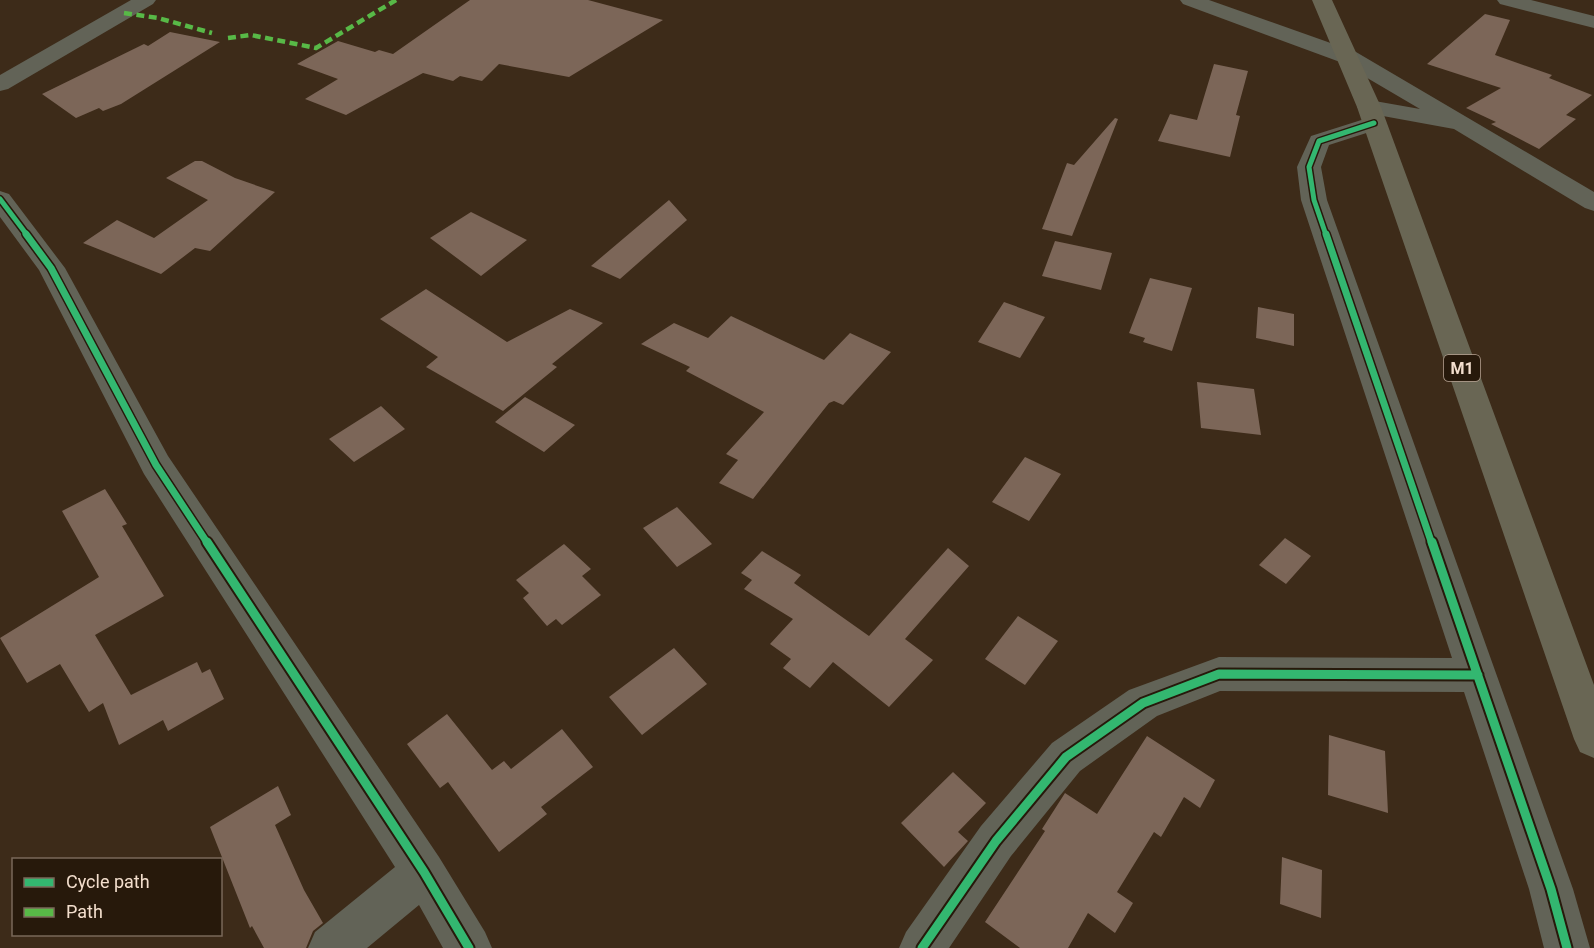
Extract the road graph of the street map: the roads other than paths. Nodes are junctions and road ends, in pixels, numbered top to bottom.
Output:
1 (146, 0) edge
2 (1190, 0) edge
3 (1322, 0) edge
4 (1507, 0) edge
5 (1594, 22) edge
6 (1348, 57) junction
7 (0, 84) edge
8 (1371, 115) junction
9 (1461, 123) junction
10 (0, 199) edge
11 (1594, 202) edge
12 (1478, 675) junction
13 (1594, 739) edge
14 (424, 872) junction
15 (331, 948) edge
16 (469, 948) edge
17 (922, 948) edge
18 (1567, 948) edge

1 - 7 street
2 - 6 street
3 - 6 highway, M1
4 - 5 street
6 - 8 highway, M1
6 - 9 street
8 - 9 street
8 - 12 street
8 - 13 highway, M1
9 - 11 street
10 - 14 street
12 - 17 street
12 - 18 street
14 - 15 street
14 - 16 street

